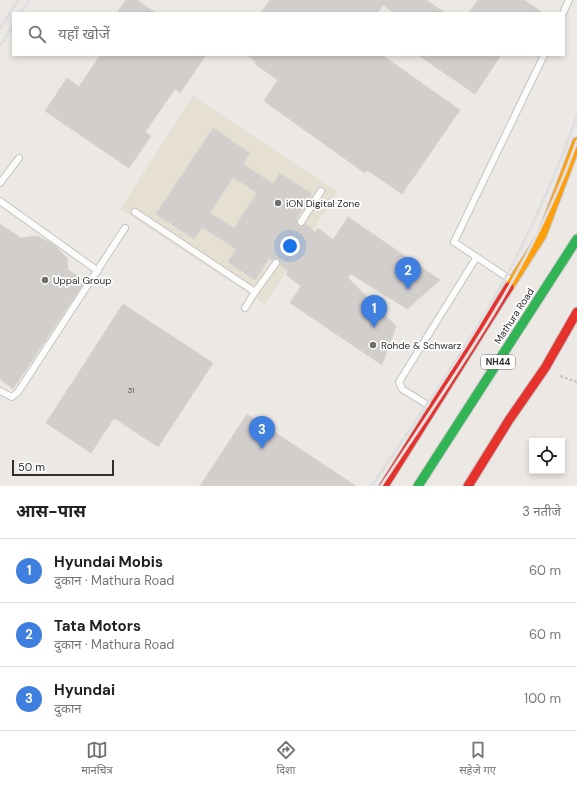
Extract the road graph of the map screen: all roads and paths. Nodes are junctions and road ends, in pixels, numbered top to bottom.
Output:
1 (569, 0) edge
2 (563, 12) edge
3 (544, 56) edge
4 (577, 142) edge
5 (19, 158) dead end
6 (0, 183) edge
7 (321, 191) dead end
8 (0, 201) edge
9 (135, 212) dead end
10 (301, 222) dead end
11 (125, 228) dead end
12 (577, 239) edge
13 (476, 258) junction
14 (276, 263) dead end
15 (98, 271) junction
16 (513, 281) junction
17 (255, 292) junction
18 (245, 308) dead end
19 (577, 312) edge
20 (0, 391) edge
21 (433, 408) junction
22 (384, 486) edge
23 (418, 486) edge
24 (468, 486) edge

1 - 2 lane
3 - 13 lane
4 - 16 main road
5 - 6 lane
7 - 10 lane
8 - 15 lane
9 - 17 lane
11 - 15 lane
12 - 23 main road, Mathura Road / NH44
13 - 16 lane
13 - 21 lane
14 - 17 lane
15 - 20 lane
16 - 21 main road
17 - 18 lane
19 - 24 main road
21 - 22 main road

